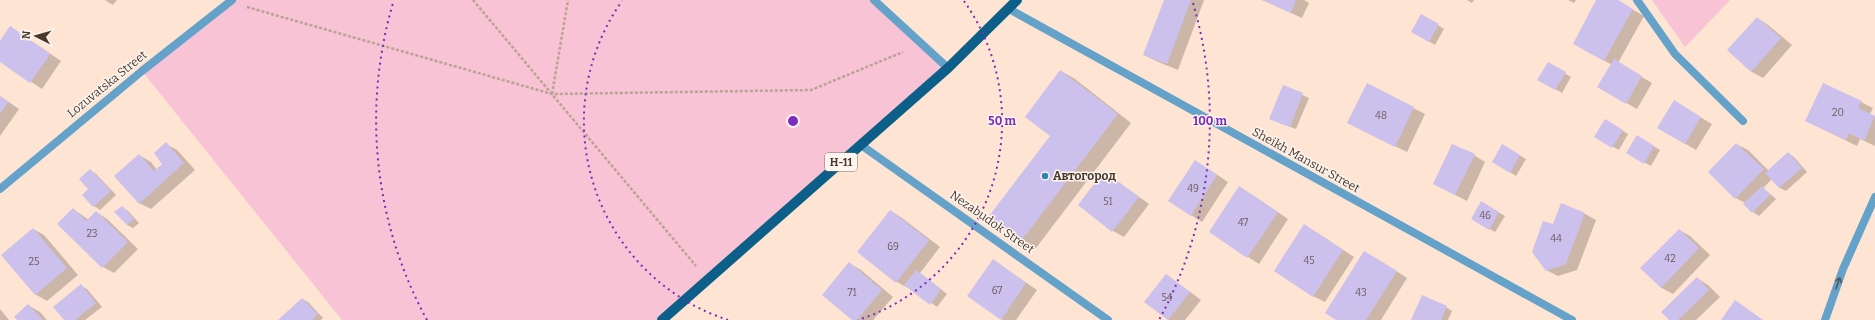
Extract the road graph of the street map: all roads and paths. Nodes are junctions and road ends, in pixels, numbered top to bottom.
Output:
1 (473, 0) edge
2 (568, 0) edge
3 (874, 0) edge
4 (1017, 0) edge
5 (1637, 0) edge
6 (229, 1) edge
7 (1009, 9) junction
8 (923, 44) junction
9 (948, 68) junction
10 (552, 94) junction
11 (1743, 121) dead end
12 (861, 145) junction
13 (0, 189) edge
14 (1875, 197) edge
15 (708, 280) junction
16 (662, 320) edge
17 (1108, 320) edge
18 (1572, 320) edge
19 (1825, 320) edge

1 - 10 path
2 - 10 path
3 - 8 street
4 - 7 main road, Н-11
5 - 11 street
6 - 10 path
6 - 13 street, Lozuvatska Street
7 - 9 main road, Н-11
7 - 18 street, Sheikh Mansur Street
8 - 9 street
8 - 10 path
9 - 12 main road, Н-11
10 - 15 path
12 - 15 main road, Н-11
12 - 17 street, Nezabudok Street
19 -> 14 street
15 - 16 main road, Н-11

